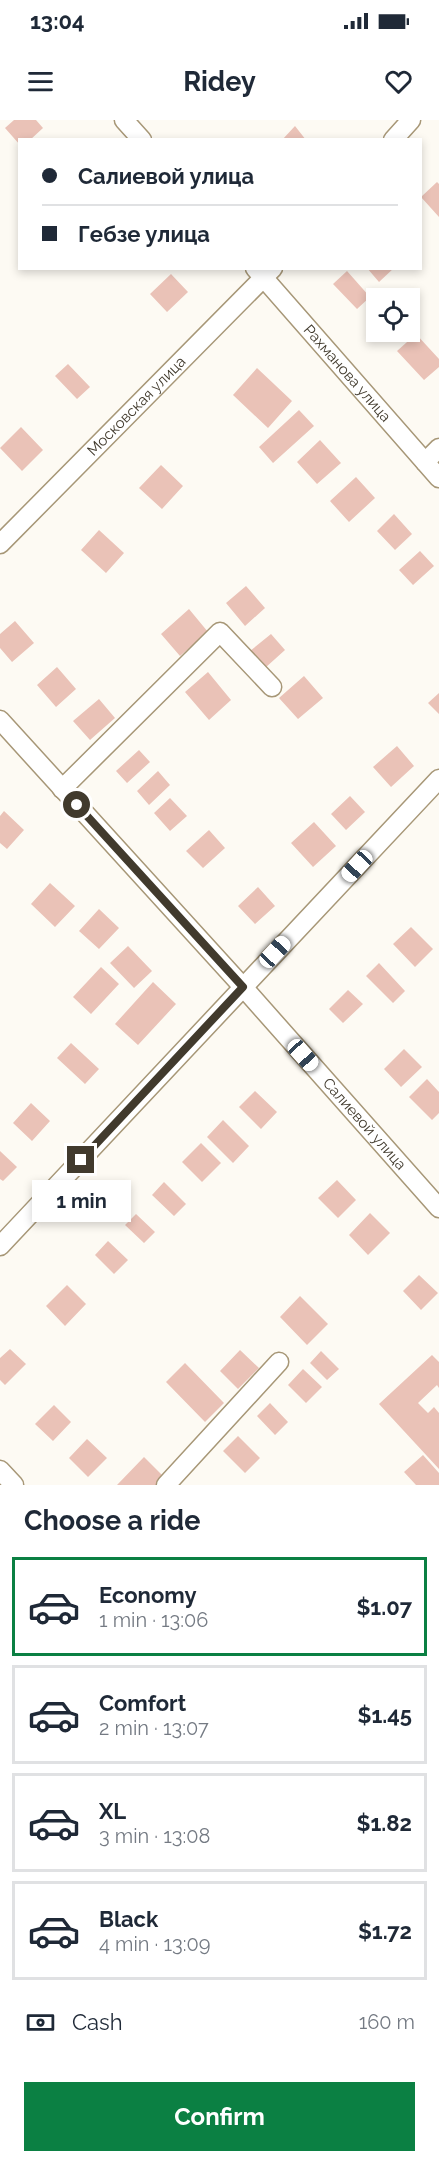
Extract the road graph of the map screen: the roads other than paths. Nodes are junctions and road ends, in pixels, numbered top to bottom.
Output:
1 (124, 120) edge
2 (411, 120) edge
3 (140, 138) edge
4 (395, 138) edge
5 (264, 272) edge
6 (439, 448) edge
7 (425, 462) junction
8 (439, 478) edge
9 (0, 544) edge
10 (273, 687) dead end
11 (0, 720) edge
12 (439, 779) edge
13 (62, 789) junction
14 (243, 987) junction
15 (439, 1208) edge
16 (0, 1246) edge
17 (279, 1362) dead end
18 (0, 1470) edge
19 (14, 1485) edge
20 (166, 1485) edge

1 - 3 street
2 - 4 street
5 - 7 street, Рахманова улица
5 - 9 street, Московская улица
6 - 7 street
7 - 8 street, Рахманова улица
10 - 13 street
11 - 13 street, Салиевой улица
12 - 14 street
13 - 14 street, Салиевой улица
14 - 15 street, Салиевой улица
14 - 16 street
17 - 20 street
18 - 19 street

